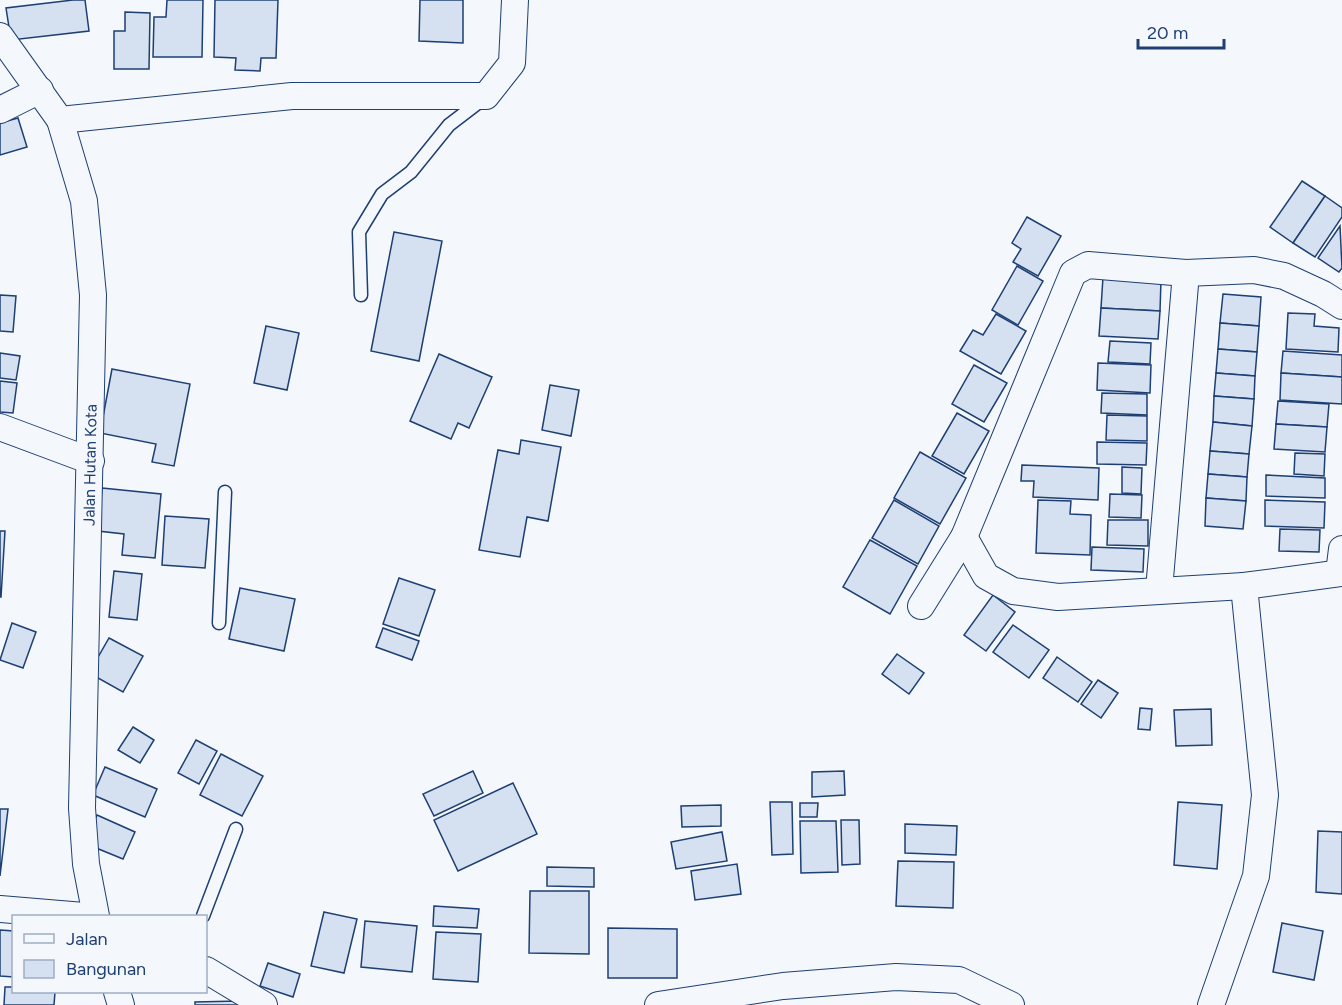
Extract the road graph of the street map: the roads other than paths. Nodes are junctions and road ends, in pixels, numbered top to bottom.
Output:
1 (515, 0) edge
2 (0, 36) edge
3 (40, 90) junction
4 (486, 96) junction
5 (0, 110) edge
6 (60, 120) junction
7 (1186, 273) junction
8 (361, 295) dead end
9 (1342, 306) edge
10 (0, 427) edge
11 (91, 461) junction
12 (225, 492) dead end
13 (964, 537) junction
14 (1341, 565) edge
15 (1244, 586) junction
16 (1159, 590) junction
17 (921, 606) dead end
18 (219, 622) dead end
19 (236, 829) dead end
20 (0, 909) edge
21 (72, 915) edge
22 (96, 915) edge
23 (203, 915) edge
24 (207, 971) edge
25 (697, 1002) edge
26 (264, 1005) edge
27 (658, 1005) edge
28 (1011, 1005) edge
29 (1210, 1005) edge

1 - 4 street
2 - 3 street, Jalan Hutan Kota
3 - 5 street
3 - 6 street, Jalan Hutan Kota
4 - 6 street
4 - 8 lane
6 - 11 street, Jalan Hutan Kota
7 - 9 street
7 - 13 street
7 - 16 street
10 - 11 street
11 - 22 street, Jalan Hutan Kota
12 - 18 lane
13 - 16 street
13 - 17 street
14 - 15 street
15 - 16 street
15 - 29 street
19 - 23 lane
20 - 21 street
24 - 26 street
25 - 27 street
25 - 28 street

